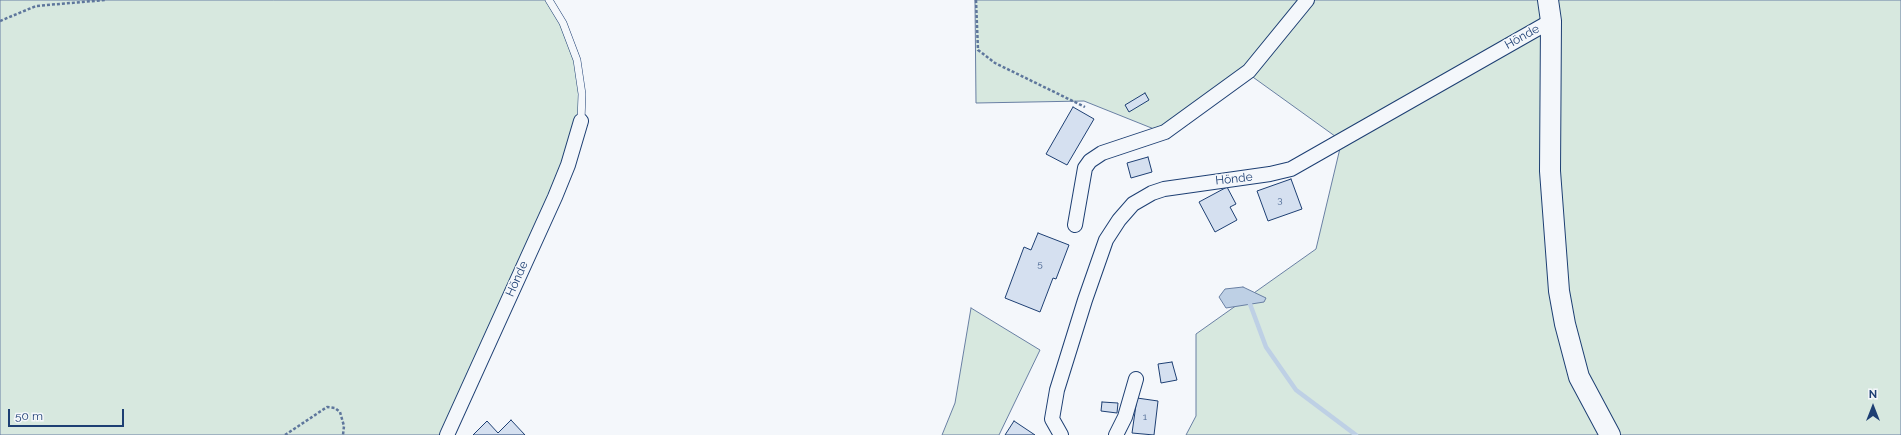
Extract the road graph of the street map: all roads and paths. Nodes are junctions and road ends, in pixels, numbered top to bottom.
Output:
1 (104, 0) edge
2 (549, 0) edge
3 (976, 0) edge
4 (1307, 0) edge
5 (1548, 0) edge
6 (0, 21) edge
7 (1551, 22) junction
8 (1085, 107) dead end
9 (581, 121) joint
10 (1075, 225) dead end
11 (1136, 379) dead end
12 (285, 435) edge
13 (343, 435) edge
14 (447, 435) edge
15 (1061, 435) edge
16 (1116, 435) edge
17 (1610, 435) edge

1 - 6 path
2 - 9 lane
3 - 8 path
4 - 10 street
5 - 7 street
7 - 15 street, Hönde
7 - 17 street
9 - 14 street, Hönde
11 - 16 street
12 - 13 path

